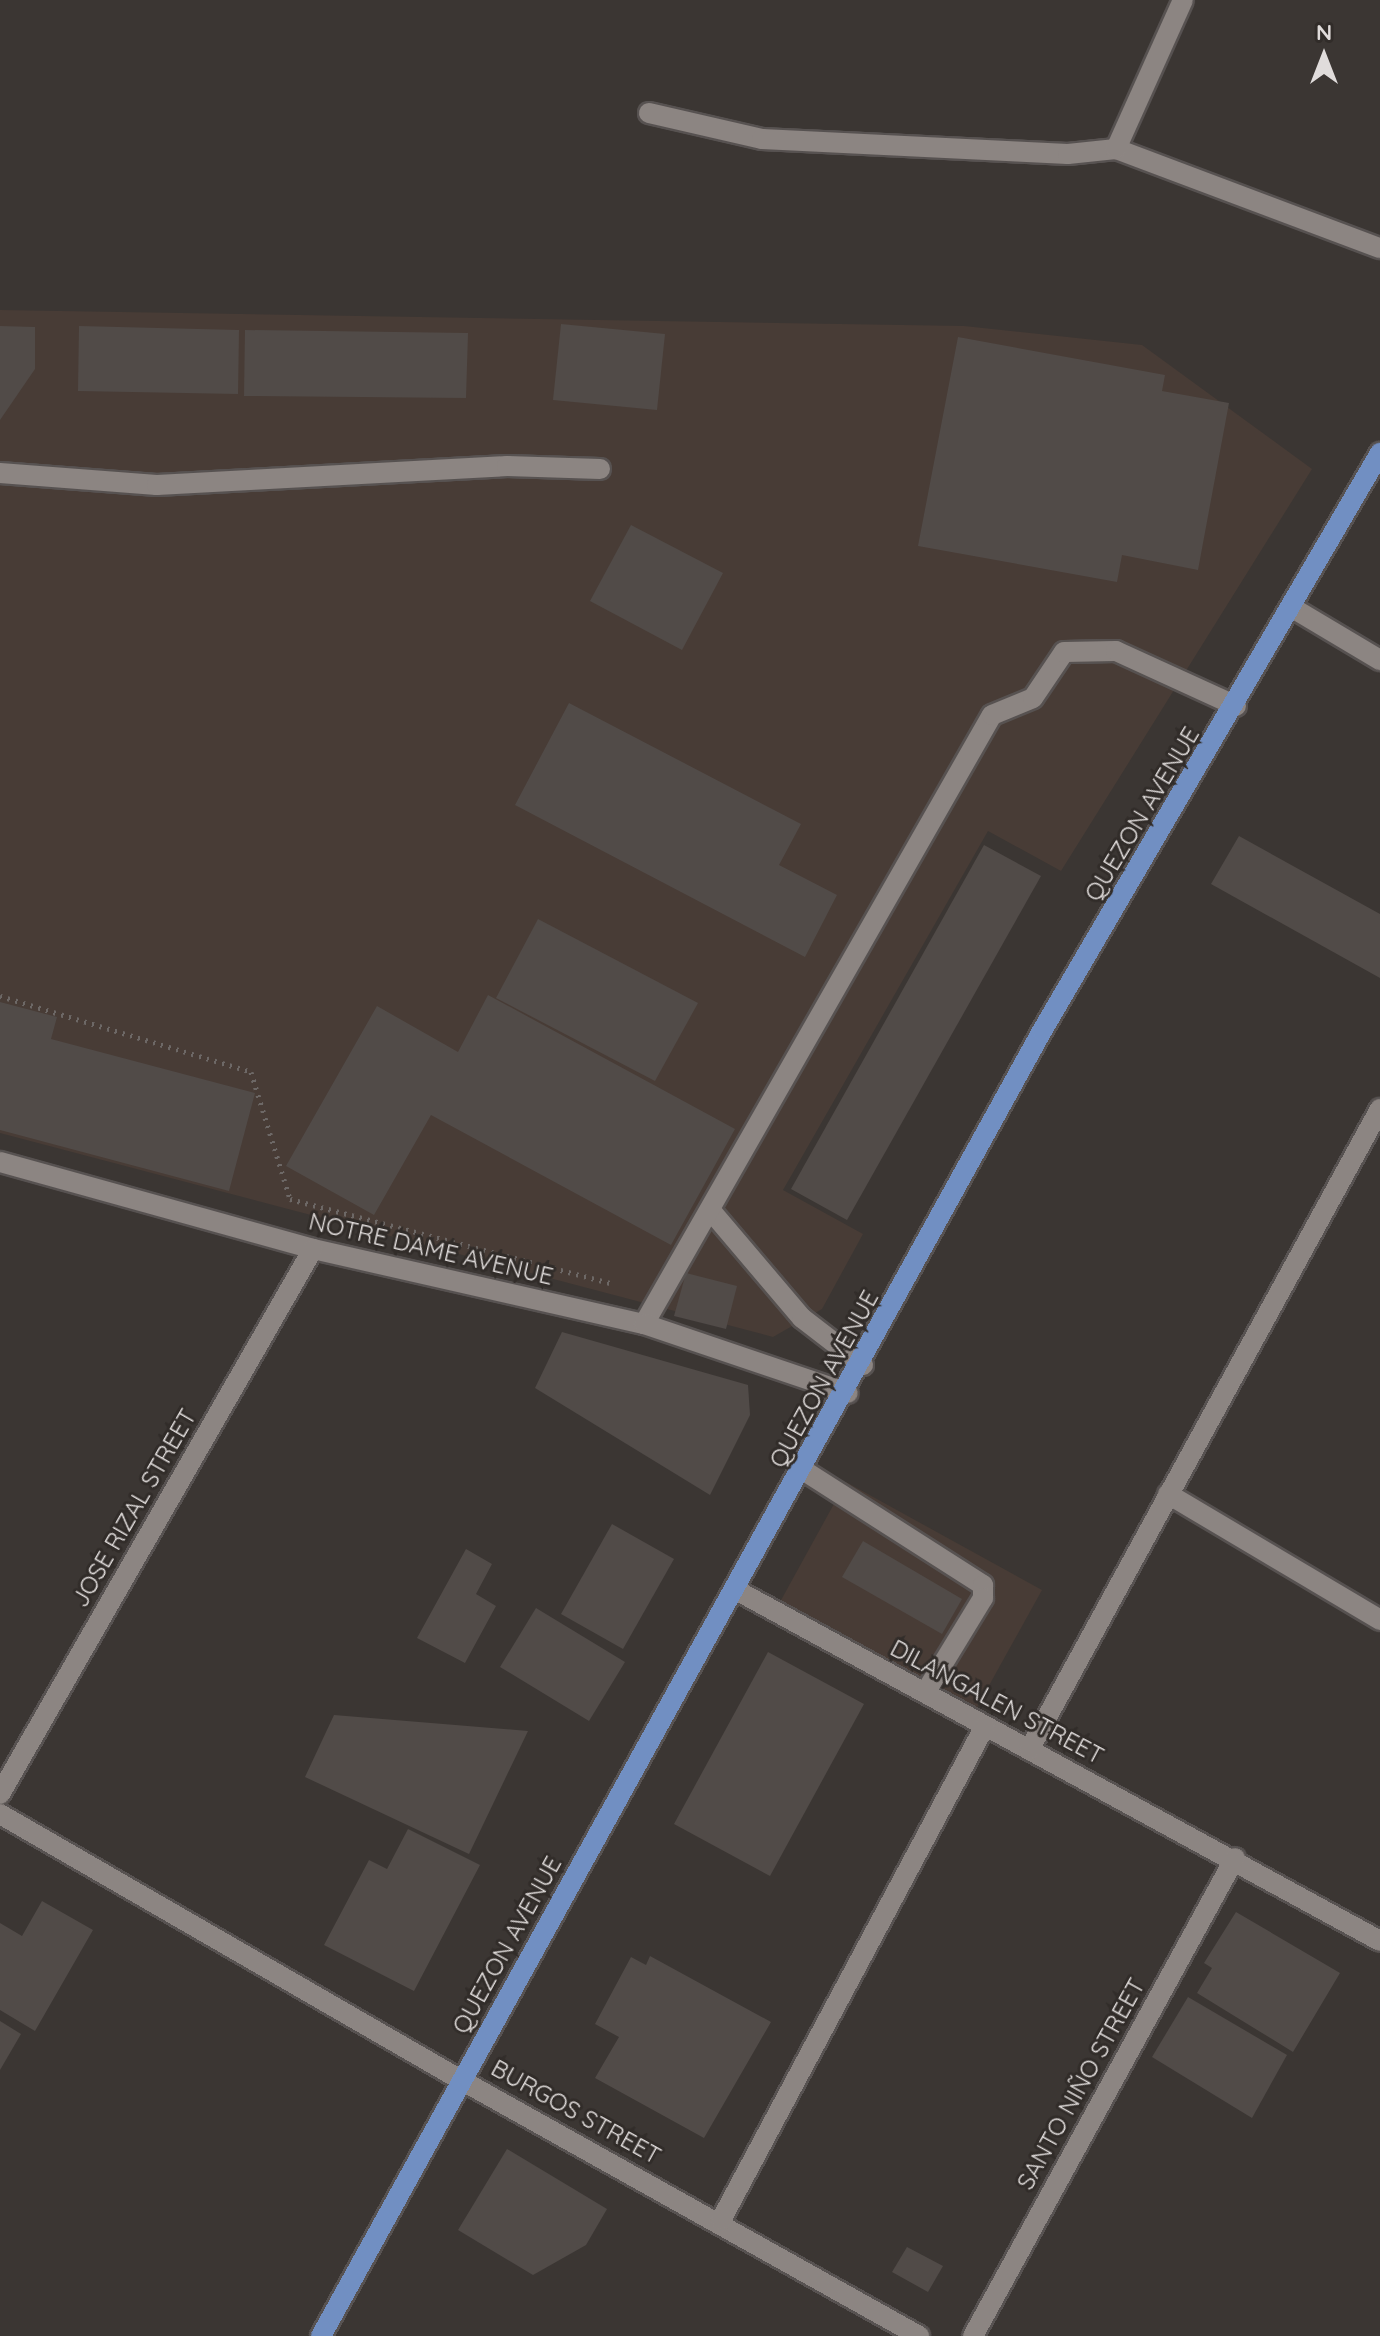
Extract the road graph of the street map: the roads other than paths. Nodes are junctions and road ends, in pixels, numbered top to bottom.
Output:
1 (1183, 0) edge
2 (649, 113) dead end
3 (1116, 149) junction
4 (1380, 248) edge
5 (1380, 453) edge
6 (600, 469) dead end
7 (0, 473) edge
8 (1291, 607) junction
9 (1380, 660) edge
10 (1236, 706) junction
11 (1380, 1109) edge
12 (0, 1162) edge
13 (712, 1212) junction
14 (313, 1249) junction
15 (644, 1324) junction
16 (863, 1365) junction
17 (848, 1393) junction
18 (803, 1470) junction
19 (1168, 1494) junction
20 (736, 1590) junction
21 (1380, 1620) edge
22 (925, 1693) junction
23 (985, 1726) junction
24 (1029, 1750) junction
25 (0, 1794) edge
26 (0, 1814) edge
27 (1235, 1858) junction
28 (1380, 1941) edge
29 (461, 2080) junction
30 (721, 2220) junction
31 (321, 2336) edge
32 (919, 2336) edge
33 (973, 2336) edge

1 - 3 street
2 - 3 street
3 - 4 street
5 - 8 main road, QUEZON AVENUE
6 - 7 street
8 - 9 street
8 - 10 main road, QUEZON AVENUE
10 - 13 street
10 - 16 main road, QUEZON AVENUE
11 - 19 street
12 - 14 street, NOTRE DAME AVENUE
13 - 15 street
13 - 16 street
14 - 15 street, NOTRE DAME AVENUE
14 - 25 street, JOSE RIZAL STREET
15 - 17 street, NOTRE DAME AVENUE
16 - 17 main road, QUEZON AVENUE
17 - 18 main road, QUEZON AVENUE
18 - 20 main road, QUEZON AVENUE
18 - 22 street
19 - 21 street
19 - 24 street
20 - 22 street, DILANGALEN STREET
20 - 29 main road, QUEZON AVENUE
22 - 23 street, DILANGALEN STREET
23 - 24 street, DILANGALEN STREET
23 - 30 street
24 - 27 street, DILANGALEN STREET
26 - 29 street, BURGOS STREET
27 - 28 street, DILANGALEN STREET
27 - 33 street, SANTO NIÑO STREET
29 - 30 street, BURGOS STREET
29 - 31 main road, QUEZON AVENUE
30 - 32 street, BURGOS STREET

